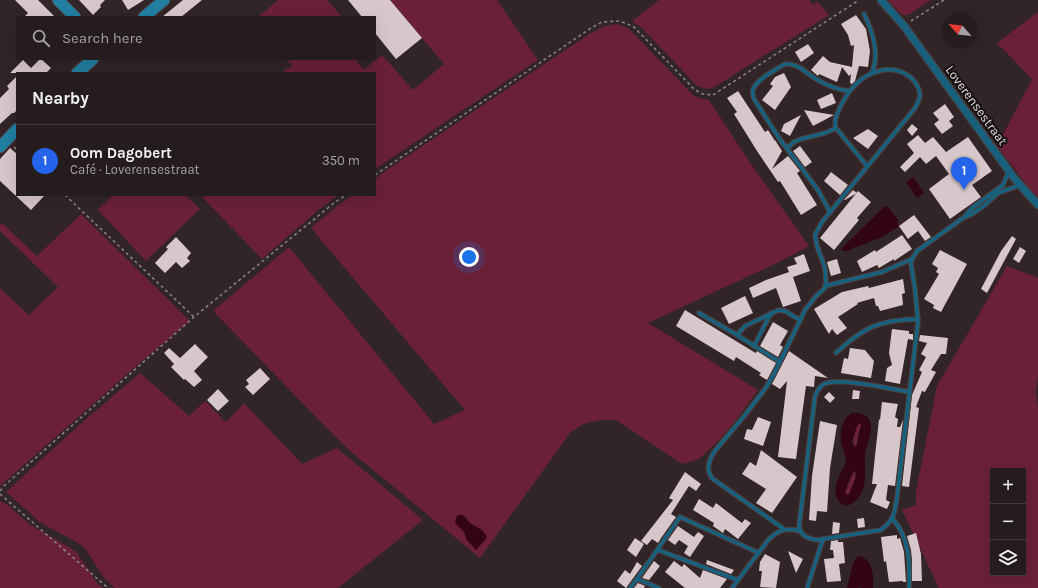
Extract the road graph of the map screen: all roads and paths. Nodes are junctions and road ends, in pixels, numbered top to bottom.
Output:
1 (58, 0) edge
2 (164, 0) edge
3 (859, 0) edge
4 (881, 0) edge
5 (944, 0) edge
6 (864, 14) dead end
7 (74, 16) edge
8 (145, 16) edge
9 (904, 26) junction
10 (92, 60) edge
11 (79, 72) edge
12 (872, 73) junction
13 (849, 92) junction
14 (836, 128) junction
15 (16, 130) edge
16 (0, 147) edge
17 (787, 148) junction
18 (867, 166) junction
19 (1009, 171) junction
20 (376, 174) edge
21 (1003, 185) junction
22 (1020, 185) junction
23 (998, 193) junction
24 (66, 196) edge
25 (345, 196) edge
26 (1038, 205) edge
27 (830, 212) junction
28 (963, 218) junction
29 (912, 259) junction
30 (825, 286) junction
31 (699, 313) dead end
32 (771, 313) junction
33 (194, 317) junction
34 (918, 319) junction
35 (800, 320) junction
36 (737, 335) junction
37 (754, 346) junction
38 (836, 354) dead end
39 (780, 362) junction
40 (910, 392) junction
41 (0, 493) edge
42 (892, 518) junction
43 (784, 529) junction
44 (800, 531) junction
45 (823, 539) junction
46 (658, 550) junction
47 (758, 553) junction
48 (637, 579) junction
49 (738, 580) junction
50 (108, 588) edge
51 (630, 588) edge
52 (659, 588) edge
53 (732, 588) edge
54 (807, 588) edge
55 (909, 588) edge

1 - 7 main road
2 - 8 main road
3 - 20 path
4 - 9 street, Loverensestraat
5 - 9 path
6 - 12 lane
9 - 19 street, Loverensestraat
10 - 11 main road
12 - 13 lane
12 - 18 lane
13 - 14 lane
13 - 17 lane
14 - 17 lane
14 - 18 lane
15 - 16 main road
17 - 27 lane
18 - 27 lane
19 - 21 lane
19 - 22 street, Loverensestraat
21 - 23 lane
21 - 28 lane
22 - 23 lane
22 - 26 street, Loverensestraat
23 - 28 lane
24 - 33 path
25 - 33 path
27 - 30 lane
28 - 29 lane
29 - 30 lane
29 - 34 lane
30 - 35 lane
31 - 36 lane
32 - 35 lane
32 - 36 lane
32 - 37 lane
33 - 41 path
34 - 38 lane
34 - 40 lane
35 - 39 lane
36 - 37 lane
37 - 39 lane
39 - 43 lane
40 - 42 lane
40 - 44 lane
41 - 50 path
42 - 45 lane
42 - 55 lane
43 - 44 lane
43 - 47 lane
44 - 45 lane
45 - 54 lane
46 - 47 lane
46 - 48 lane
46 - 49 lane
47 - 49 lane
48 - 51 lane
48 - 52 lane
49 - 53 lane

